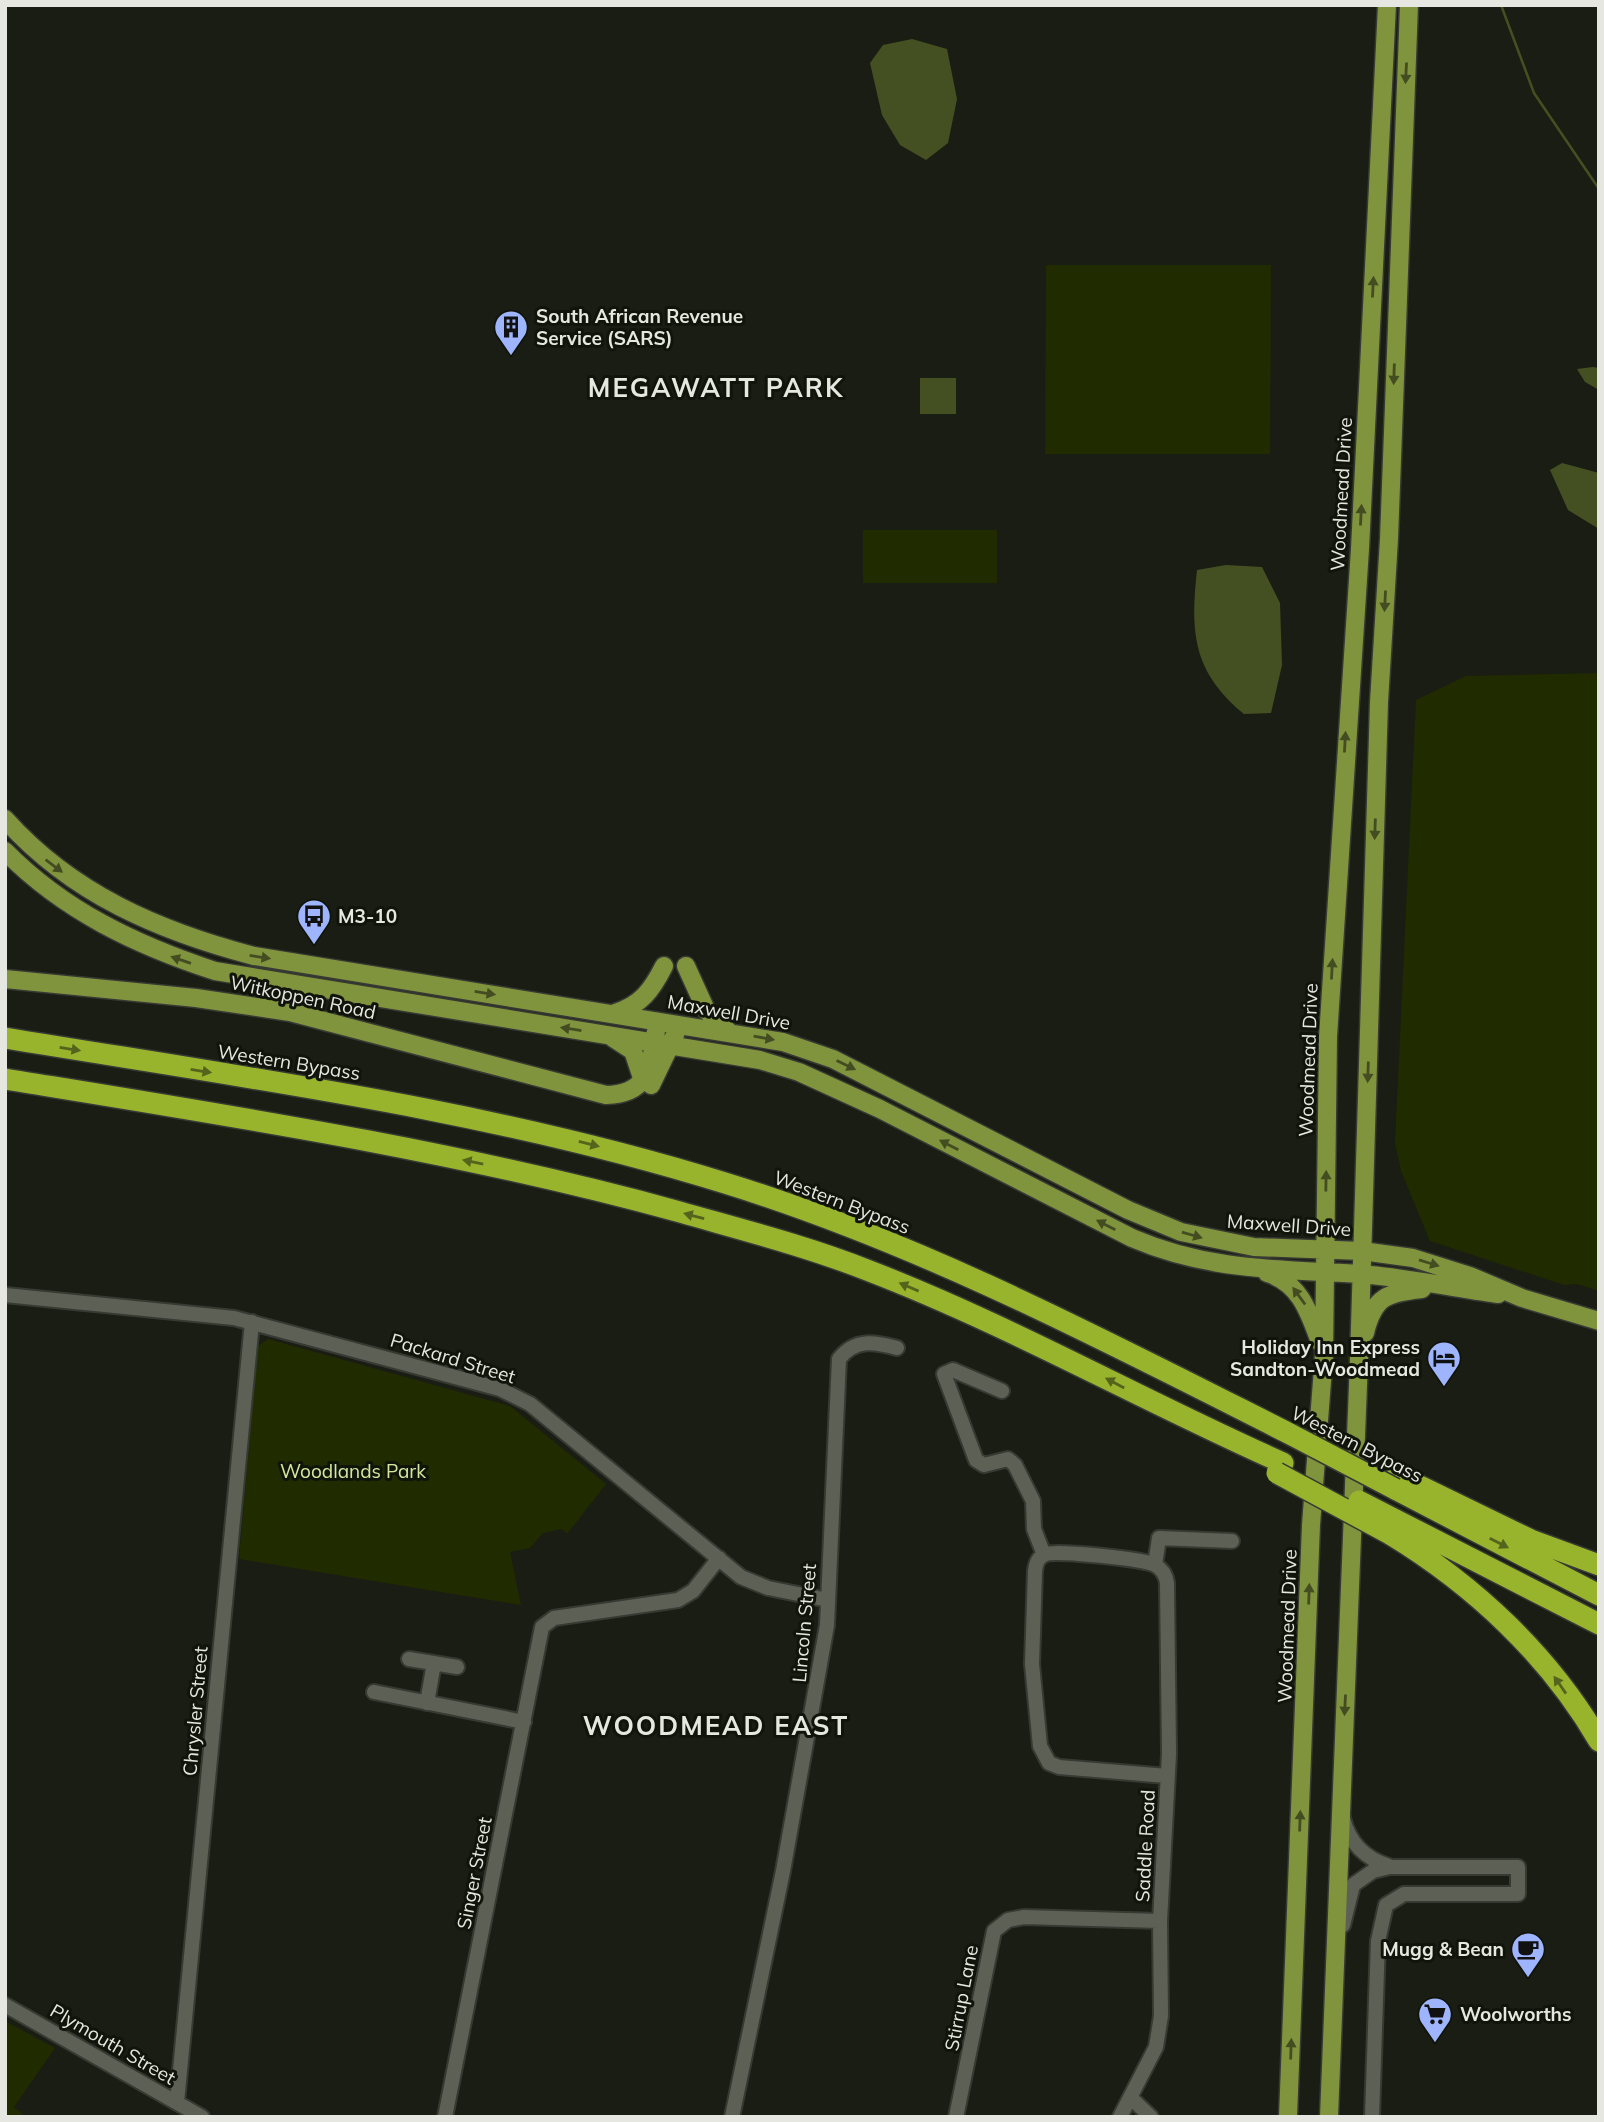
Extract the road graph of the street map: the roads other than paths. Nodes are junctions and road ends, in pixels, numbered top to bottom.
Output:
1 (1387, 5) edge
2 (1409, 5) edge
3 (5, 819) edge
4 (5, 850) edge
5 (664, 966) dead end
6 (686, 966) dead end
7 (362, 973) junction
8 (5, 979) edge
9 (357, 995) junction
10 (612, 1014) junction
11 (658, 1021) junction
12 (678, 1025) junction
13 (730, 1033) junction
14 (606, 1034) junction
15 (5, 1038) edge
16 (654, 1041) junction
17 (672, 1045) junction
18 (5, 1079) edge
19 (643, 1081) junction
20 (587, 1091) junction
21 (1325, 1249) junction
22 (1362, 1251) junction
23 (1242, 1269) junction
24 (1324, 1273) junction
25 (1361, 1274) junction
26 (1443, 1287) junction
27 (5, 1295) edge
28 (1522, 1298) junction
29 (1599, 1321) edge
30 (251, 1322) junction
31 (897, 1348) dead end
32 (1325, 1355) junction
33 (1359, 1360) junction
34 (1002, 1391) dead end
35 (1396, 1482) junction
36 (1392, 1526) junction
37 (1231, 1541) dead end
38 (1044, 1555) junction
39 (719, 1558) junction
40 (1599, 1565) edge
41 (1158, 1568) junction
42 (1599, 1595) edge
43 (828, 1600) junction
44 (1599, 1623) edge
45 (410, 1659) dead end
46 (433, 1663) junction
47 (457, 1667) dead end
48 (374, 1692) dead end
49 (427, 1703) junction
50 (524, 1722) junction
51 (1599, 1741) edge
52 (1167, 1776) junction
53 (1340, 1805) junction
54 (1390, 1867) junction
55 (1160, 1921) junction
56 (1335, 1969) junction
57 (5, 2005) edge
58 (1131, 2098) junction
59 (177, 2102) junction
60 (201, 2117) edge
61 (445, 2117) edge
62 (732, 2117) edge
63 (956, 2117) edge
64 (1120, 2117) edge
65 (1151, 2117) edge
66 (1288, 2117) edge
67 (1329, 2117) edge
68 (1372, 2117) edge

21 -> 1 main road, Woodmead Drive
2 -> 22 main road
3 -> 7 main road, Maxwell Drive
9 -> 4 main road, Maxwell Drive
5 - 10 main road
6 - 13 main road
7 - 9 main road
7 -> 10 main road, Maxwell Drive
8 - 20 main road, Witkoppen Road
14 -> 9 main road, Maxwell Drive
10 - 11 main road, Maxwell Drive
11 - 12 main road, Maxwell Drive
11 - 16 main road
12 - 13 main road, Maxwell Drive
12 - 17 main road, Witkoppen Road
13 -> 21 main road, Maxwell Drive
14 - 16 main road, Maxwell Drive
14 - 19 main road
15 -> 35 highway, Western Bypass, bridge
16 - 17 main road, Maxwell Drive
16 - 19 main road
17 - 20 main road, Witkoppen Road
23 -> 17 main road, Maxwell Drive
36 -> 18 highway, bridge
19 - 20 main road, Witkoppen Road
21 - 22 main road, Maxwell Drive
21 - 24 main road, Woodmead Drive
22 - 25 main road
22 -> 28 main road, Maxwell Drive
23 - 24 main road, Maxwell Drive
32 -> 23 main road
24 - 25 main road, Maxwell Drive
24 - 32 main road, Woodmead Drive
25 - 26 main road, Maxwell Drive
25 - 33 main road
26 - 28 main road, Maxwell Drive
26 - 33 main road
27 - 30 street, Packard Street
28 - 29 main road, Maxwell Drive
30 - 39 street, Packard Street
30 - 59 street, Chrysler Street
31 - 43 street, Lincoln Street
66 -> 32 main road, Woodmead Drive
33 -> 53 main road
34 - 38 street
35 - 40 highway
35 -> 42 highway, Western Bypass
36 - 44 highway
51 -> 36 highway
37 - 41 street
38 - 41 street
38 - 52 street
39 - 43 street, Packard Street
39 - 50 street, Singer Street
41 - 52 street, Saddle Road
43 - 62 street, Lincoln Street
45 - 46 street
46 - 47 street
46 - 49 street
48 - 49 street
49 - 50 street
50 - 61 street, Singer Street
52 - 55 street, Saddle Road
53 - 54 street
53 - 56 main road
54 - 56 street
54 - 68 street
55 - 58 street, Saddle Road
55 - 63 street, Stirrup Lane
56 - 67 main road
57 - 59 street, Plymouth Street
58 - 64 street, Saddle Road
58 - 65 street
59 - 60 street, Plymouth Street

